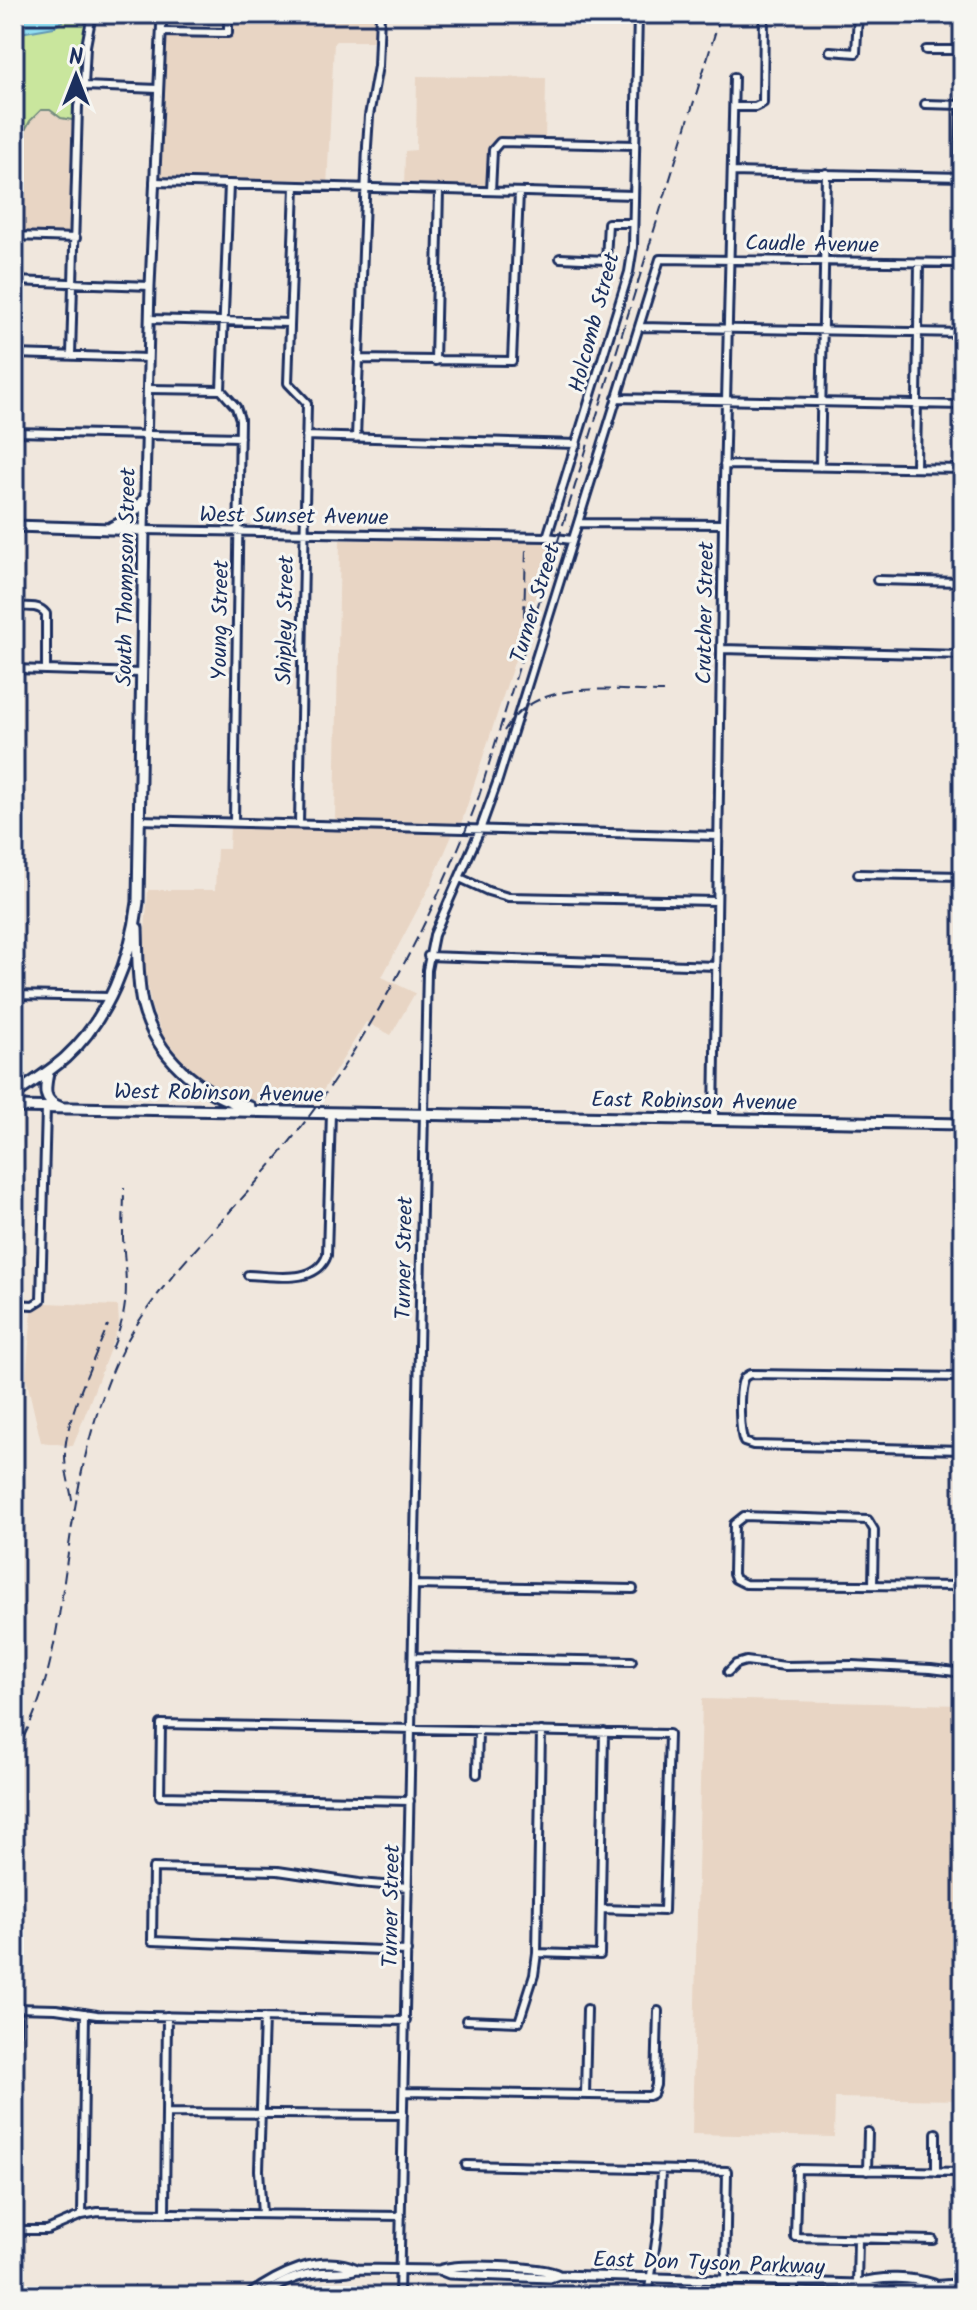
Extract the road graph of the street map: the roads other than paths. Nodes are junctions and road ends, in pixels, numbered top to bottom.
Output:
1 (92, 14) edge
2 (162, 14) edge
3 (228, 14) edge
4 (380, 14) edge
5 (638, 14) edge
6 (764, 14) edge
7 (858, 14) edge
8 (161, 32) junction
9 (963, 48) edge
10 (926, 50) dead end
11 (830, 51) dead end
12 (734, 77) dead end
13 (962, 79) edge
14 (84, 86) junction
15 (158, 89) junction
16 (925, 104) dead end
17 (961, 105) junction
18 (734, 107) junction
19 (635, 145) junction
20 (732, 172) junction
21 (826, 173) junction
22 (961, 177) edge
23 (154, 182) junction
24 (229, 184) junction
25 (295, 186) junction
26 (365, 189) junction
27 (439, 190) junction
28 (491, 191) junction
29 (519, 192) junction
30 (634, 195) junction
31 (633, 223) junction
32 (14, 236) edge
33 (76, 238) junction
34 (560, 258) dead end
35 (660, 259) joint
36 (730, 260) junction
37 (825, 261) junction
38 (919, 263) junction
39 (963, 263) edge
40 (14, 281) edge
41 (74, 283) junction
42 (150, 286) junction
43 (149, 319) junction
44 (223, 321) junction
45 (289, 323) junction
46 (639, 327) junction
47 (727, 329) junction
48 (823, 332) junction
49 (918, 333) junction
50 (963, 333) edge
51 (14, 354) edge
52 (71, 355) junction
53 (148, 358) junction
54 (358, 359) junction
55 (435, 361) junction
56 (148, 389) junction
57 (221, 390) junction
58 (616, 398) junction
59 (726, 400) junction
60 (821, 401) junction
61 (917, 403) junction
62 (963, 405) edge
63 (14, 432) edge
64 (146, 436) junction
65 (306, 436) junction
66 (240, 437) junction
67 (356, 438) junction
68 (577, 444) junction
69 (724, 465) junction
70 (820, 467) junction
71 (916, 468) junction
72 (963, 469) edge
73 (145, 499) junction
74 (579, 523) junction
75 (723, 524) junction
76 (14, 526) edge
77 (108, 529) junction
78 (144, 530) junction
79 (238, 532) junction
80 (304, 533) junction
81 (547, 537) junction
82 (572, 540) junction
83 (877, 580) dead end
84 (963, 582) edge
85 (14, 607) edge
86 (721, 649) junction
87 (963, 655) edge
88 (14, 669) edge
89 (46, 670) junction
90 (141, 673) junction
91 (139, 820) junction
92 (234, 822) junction
93 (299, 824) junction
94 (480, 830) junction
95 (718, 836) junction
96 (858, 874) dead end
97 (963, 876) edge
98 (460, 878) junction
99 (717, 901) junction
100 (136, 916) junction
101 (428, 956) junction
102 (716, 966) junction
103 (124, 967) junction
104 (139, 977) junction
105 (14, 995) edge
106 (109, 997) junction
107 (48, 1073) junction
108 (210, 1091) junction
109 (14, 1095) edge
110 (14, 1107) edge
111 (46, 1108) junction
112 (67, 1108) junction
113 (209, 1110) junction
114 (269, 1111) junction
115 (331, 1112) junction
116 (424, 1113) junction
117 (714, 1119) junction
118 (963, 1124) edge
119 (248, 1275) dead end
120 (14, 1304) edge
121 (963, 1377) edge
122 (963, 1450) edge
123 (414, 1585) junction
124 (873, 1585) junction
125 (963, 1586) edge
126 (633, 1589) dead end
127 (413, 1657) junction
128 (632, 1661) dead end
129 (728, 1672) dead end
130 (963, 1673) edge
131 (412, 1728) junction
132 (478, 1730) junction
133 (541, 1731) junction
134 (604, 1732) junction
135 (477, 1774) dead end
136 (410, 1801) junction
137 (408, 1887) junction
138 (601, 1909) junction
139 (407, 1951) junction
140 (537, 1953) junction
141 (16, 2008) edge
142 (587, 2009) dead end
143 (658, 2011) dead end
144 (85, 2013) junction
145 (167, 2016) junction
146 (264, 2018) junction
147 (466, 2020) dead end
148 (406, 2021) junction
149 (404, 2092) junction
150 (585, 2095) junction
151 (166, 2113) junction
152 (262, 2114) junction
153 (403, 2115) junction
154 (868, 2132) dead end
155 (936, 2133) dead end
156 (466, 2165) dead end
157 (661, 2170) junction
158 (867, 2171) junction
159 (936, 2172) junction
160 (963, 2172) edge
161 (14, 2191) edge
162 (165, 2213) junction
163 (262, 2214) junction
164 (82, 2215) junction
165 (401, 2216) junction
166 (14, 2230) edge
167 (858, 2239) junction
168 (933, 2240) dead end
169 (357, 2269) junction
170 (399, 2269) junction
171 (651, 2278) junction
172 (725, 2280) junction
173 (794, 2283) junction
174 (857, 2284) junction
175 (963, 2284) edge
176 (248, 2296) edge
177 (262, 2296) edge
178 (399, 2296) edge
179 (648, 2296) edge
180 (794, 2296) edge

1 - 14 street
2 - 8 main road, South Thompson Street
3 - 8 street
4 - 26 street
5 - 19 street, Holcomb Street
6 - 18 street
7 - 11 street
8 - 15 main road, South Thompson Street
9 - 10 street
9 - 13 street
12 - 18 street, Crutcher Street
13 - 17 street
14 - 15 street
14 - 33 street
15 - 23 main road, South Thompson Street
16 - 17 street
17 - 22 street
18 - 20 street, Crutcher Street
19 - 28 street
19 - 30 street, Holcomb Street
20 - 21 street
20 - 36 street, Crutcher Street
21 - 22 street
21 - 37 street
23 - 24 street
23 - 42 main road, South Thompson Street
24 - 25 street
24 - 44 street
25 - 26 street
25 - 45 street, Shipley Street
26 - 27 street
26 - 54 street
27 - 28 street
27 - 55 street
28 - 29 street
29 - 30 street
29 - 55 street
30 - 31 street, Holcomb Street
31 - 34 street
31 - 68 street, Holcomb Street
32 - 33 street
33 - 41 street
35 - 36 street, Caudle Avenue
35 - 46 street, Turner Street
36 - 37 street, Caudle Avenue
36 - 47 street, Crutcher Street
37 - 38 street, Caudle Avenue
37 - 48 street
38 - 39 street, Caudle Avenue
38 - 49 street
40 - 41 street
41 - 42 street
41 - 52 street
42 - 43 main road, South Thompson Street
43 - 44 street
43 - 53 main road, South Thompson Street
44 - 45 street
44 - 57 street
45 - 65 street, Shipley Street
46 - 47 street
46 - 58 street, Turner Street
47 - 48 street
47 - 59 street, Crutcher Street
48 - 49 street
48 - 60 street
49 - 50 street
49 - 61 street
51 - 52 street
52 - 53 street
53 - 56 main road, South Thompson Street
54 - 55 street
54 - 67 street
56 - 57 street
56 - 64 main road, South Thompson Street
57 - 66 street, Young Street
58 - 59 street
58 - 74 street, Turner Street
59 - 60 street
59 - 69 street, Crutcher Street
60 - 61 street
60 - 70 street
61 - 62 street
61 - 71 street
63 - 64 street
64 - 66 street
64 - 73 main road, South Thompson Street
65 - 67 street
65 - 80 street, Shipley Street
66 - 79 street, Young Street
67 - 68 street
68 - 81 street, Holcomb Street
69 - 70 street
69 - 75 street, Crutcher Street
70 - 71 street
71 - 72 street
73 - 77 highway
73 - 78 main road, South Thompson Street
74 - 75 street
74 - 82 street, Turner Street
75 - 86 street, Crutcher Street
76 - 77 highway, West Sunset Avenue
77 - 78 highway, West Sunset Avenue
78 - 79 street, West Sunset Avenue
78 - 90 highway, South Thompson Street
79 - 80 street, West Sunset Avenue
79 - 92 street, Young Street
80 - 81 street, West Sunset Avenue
80 - 93 street, Shipley Street
81 - 82 street, West Sunset Avenue
82 - 94 street, Turner Street
83 - 84 street
85 - 89 street
86 - 87 street
86 - 95 street, Crutcher Street
88 - 89 street
89 - 90 street
90 - 91 highway, South Thompson Street
91 - 92 street
91 - 100 highway, South Thompson Street
92 - 93 street
93 - 94 street
94 - 95 street
94 - 98 street, Turner Street
95 - 99 street, Crutcher Street
96 - 97 street
98 - 99 street
98 - 101 street, Turner Street
99 - 102 street, Crutcher Street
100 - 103 highway, South Thompson Street
100 - 104 highway
101 - 102 street
101 - 116 street, Turner Street
102 - 117 street, Crutcher Street
103 - 104 highway
103 - 106 highway, South Thompson Street
104 - 108 highway
105 - 106 street
106 - 107 highway, South Thompson Street
107 - 109 highway, South Thompson Street
107 - 112 highway
108 - 113 highway
108 - 114 highway
110 - 111 highway, West Robinson Avenue
111 - 112 highway, West Robinson Avenue
111 - 120 street
112 - 113 highway, West Robinson Avenue
113 - 114 highway, West Robinson Avenue
114 - 115 highway, West Robinson Avenue
115 - 116 highway, West Robinson Avenue
115 - 119 street
116 - 117 highway, East Robinson Avenue
116 - 123 street, Turner Street
117 - 118 highway, East Robinson Avenue
121 - 122 street
123 - 126 street
123 - 127 street, Turner Street
124 - 124 street
124 - 125 street
127 - 128 street
127 - 131 street, Turner Street
129 - 130 street
131 - 132 street
131 - 136 street, Turner Street
131 - 136 street
132 - 133 street
132 - 135 street
133 - 134 street
133 - 140 street
134 - 138 street
134 - 138 street
136 - 137 street, Turner Street
137 - 139 street, Turner Street
137 - 139 street
138 - 140 street
139 - 148 street, Turner Street
140 - 147 street
141 - 144 street
141 - 161 street
142 - 150 street
143 - 150 street
144 - 145 street
144 - 164 street
145 - 146 street
145 - 151 street
146 - 148 street
146 - 152 street
148 - 149 street, Turner Street
149 - 150 street
149 - 153 street, Turner Street
151 - 152 street
151 - 162 street
152 - 153 street
152 - 163 street
153 - 165 street, Turner Street
154 - 158 street
155 - 159 street
156 - 157 street
157 - 171 street
157 - 172 street
158 - 159 street
158 - 167 street
159 - 160 street
162 - 163 street
162 - 164 street
163 - 165 street
164 - 166 street
165 - 170 street, Turner Street
167 - 168 street
167 - 174 street
169 - 170 main road, East Don Tyson Parkway
169 - 176 main road
169 - 177 main road
170 - 171 main road, East Don Tyson Parkway
170 - 178 street, Turner Street
171 - 172 main road, East Don Tyson Parkway
171 - 179 street
172 - 173 main road, East Don Tyson Parkway
173 - 174 main road, East Don Tyson Parkway
173 - 180 street
174 - 175 main road, East Don Tyson Parkway

